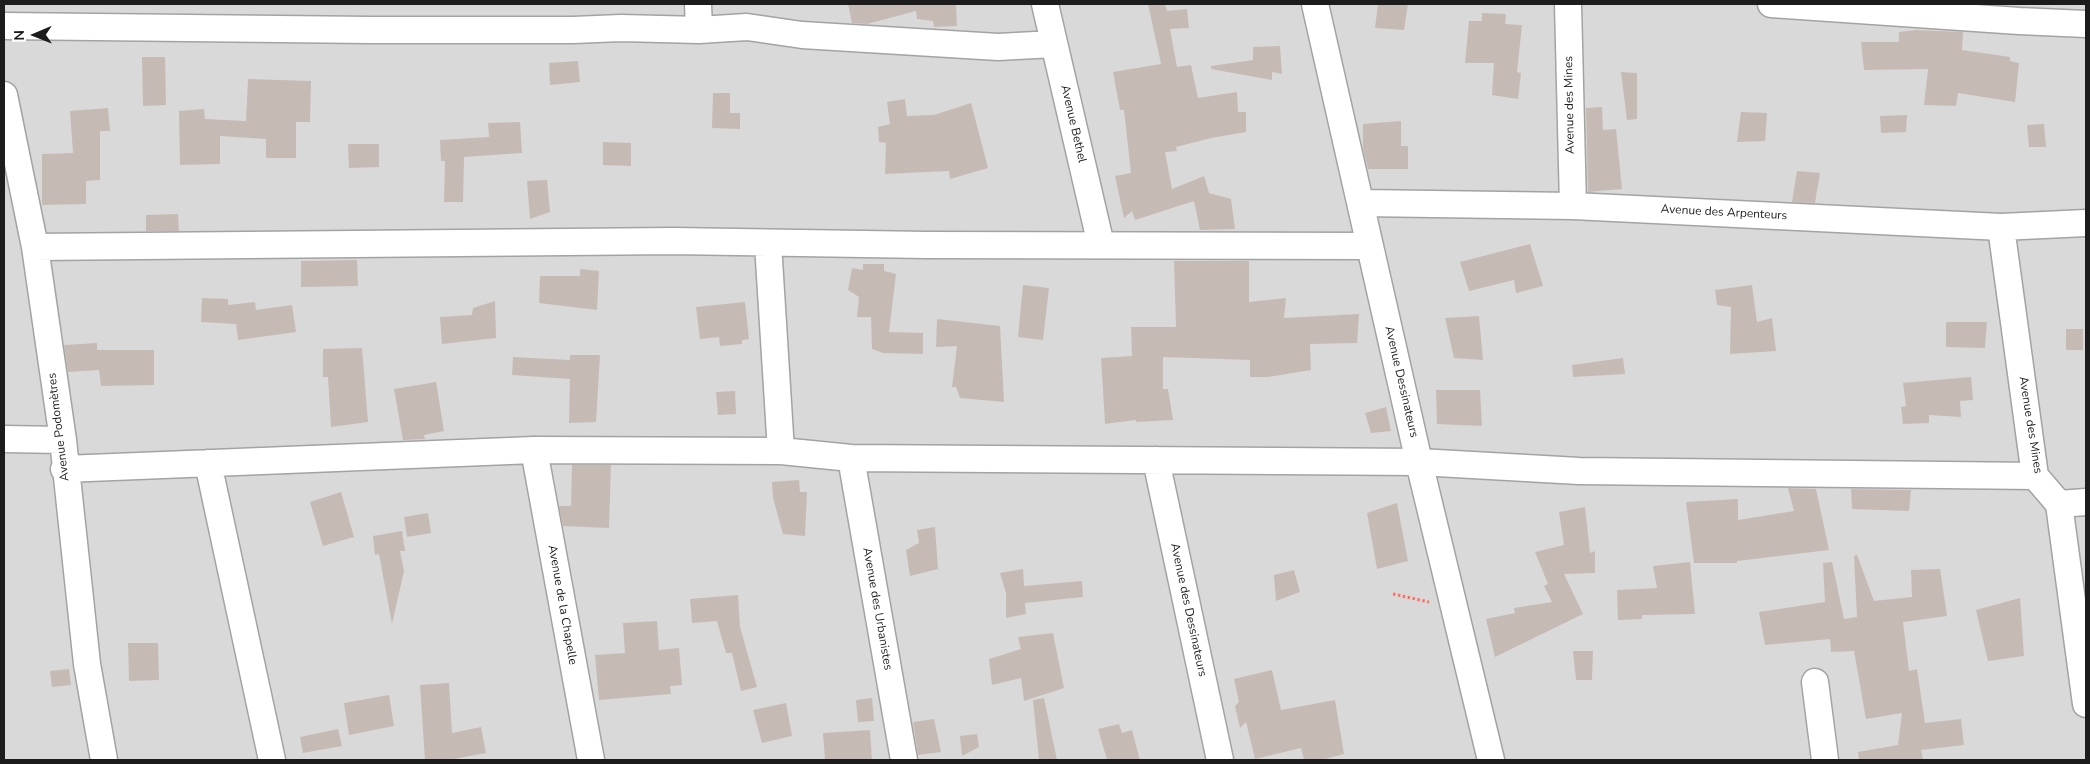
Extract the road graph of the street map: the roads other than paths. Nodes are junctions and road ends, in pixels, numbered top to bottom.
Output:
1 (698, 4) edge
2 (1045, 4) edge
3 (1315, 4) edge
4 (1568, 4) edge
5 (1771, 4) edge
6 (2086, 24) edge
7 (4, 26) edge
8 (699, 30) junction
9 (1054, 44) junction
10 (4, 95) edge
11 (1362, 204) junction
12 (1573, 206) junction
13 (2086, 223) edge
14 (2001, 227) junction
15 (768, 244) junction
16 (1101, 245) junction
17 (1370, 246) junction
18 (35, 247) junction
19 (4, 439) edge
20 (63, 440) junction
21 (534, 450) junction
22 (781, 451) junction
23 (851, 458) junction
24 (1156, 460) junction
25 (1419, 462) junction
26 (208, 463) junction
27 (64, 469) junction
28 (2035, 476) junction
29 (2086, 502) edge
30 (2060, 504) junction
31 (1815, 682) dead end
32 (2086, 704) edge
33 (104, 760) edge
34 (272, 760) edge
35 (591, 760) edge
36 (904, 760) edge
37 (1220, 760) edge
38 (1491, 760) edge
39 (1825, 760) edge

1 - 8 street
2 - 9 street, Avenue Bethel
3 - 11 street, Avenue Dessinateurs
4 - 12 street, Avenue des Mines
5 - 6 street
7 - 8 street
8 - 9 street
9 - 16 street, Avenue Bethel
10 - 18 street, Avenue Podomètres
11 - 12 street, Avenue des Arpenteurs
11 - 17 street, Avenue Dessinateurs
12 - 14 street, Avenue des Arpenteurs
13 - 14 street, Avenue des Arpenteurs
14 - 28 street, Avenue des Mines
15 - 16 street
15 - 18 street
15 - 22 street
16 - 17 street
17 - 25 street, Avenue Dessinateurs
18 - 20 street, Avenue Podomètres
19 - 20 street
20 - 27 street, Avenue Podomètres
21 - 22 street
21 - 26 street
21 - 35 street, Avenue de la Chapelle
22 - 23 street
23 - 24 street
23 - 36 street, Avenue des Urbanistes
24 - 25 street
24 - 37 street, Avenue des Dessinateurs
25 - 28 street
25 - 38 street, Avenue Dessinateurs
26 - 27 street
26 - 34 street
27 - 33 street, Avenue Podomètres
28 - 30 street, Avenue des Mines
29 - 30 street
30 - 32 street
31 - 39 street

